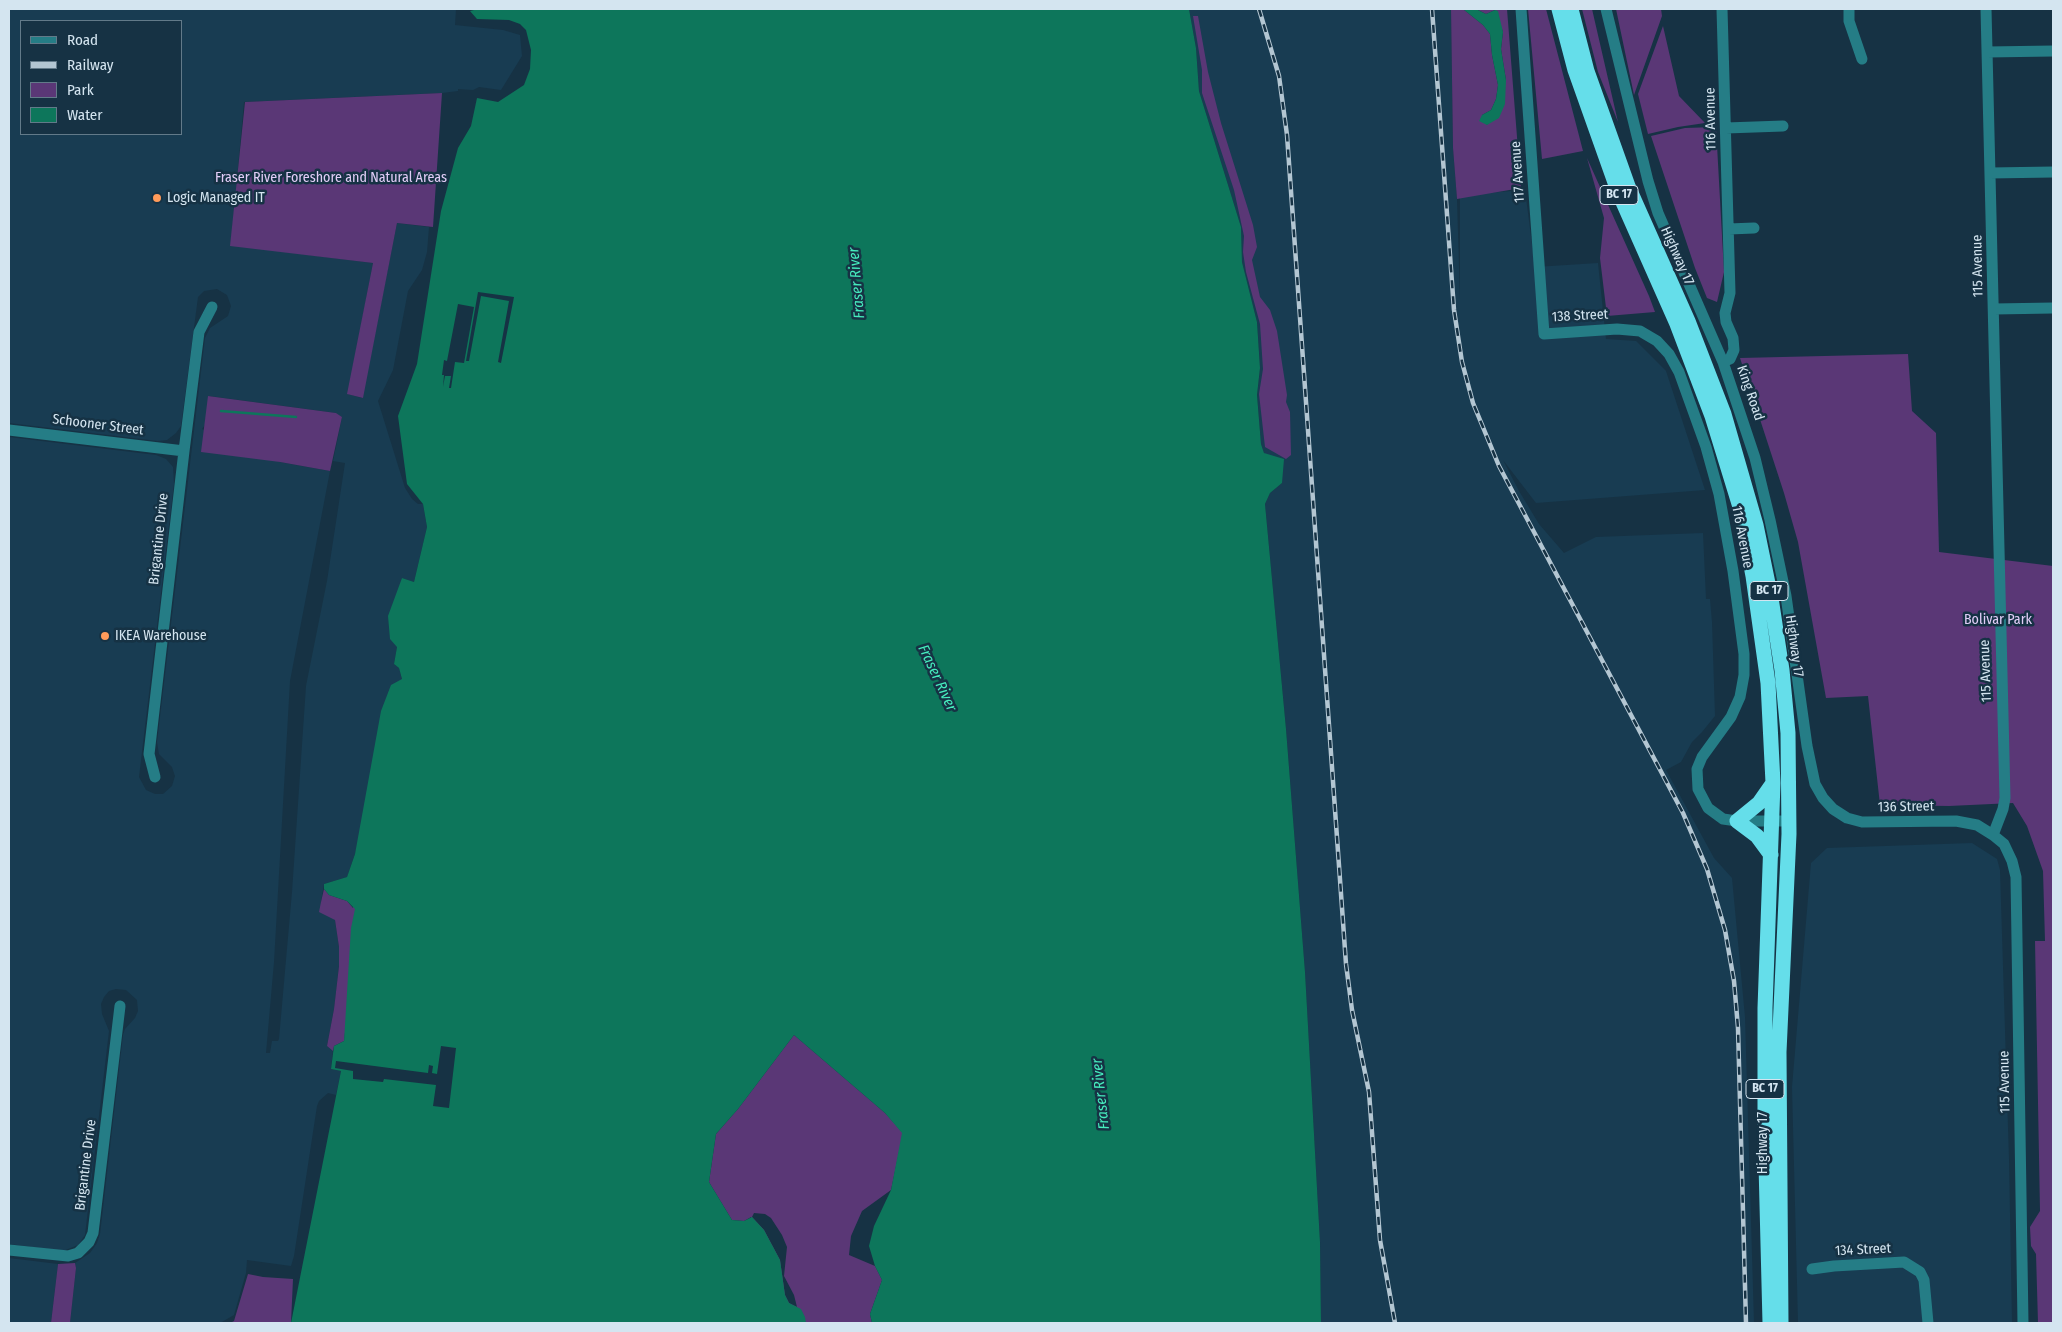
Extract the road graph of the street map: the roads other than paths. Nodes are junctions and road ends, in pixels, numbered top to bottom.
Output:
1 (1521, 9) edge
2 (1559, 9) edge
3 (1571, 9) edge
4 (1606, 9) edge
5 (1722, 9) edge
6 (1849, 9) edge
7 (1986, 9) edge
8 (2053, 51) edge
9 (1987, 52) junction
10 (1862, 59) dead end
11 (1782, 126) dead end
12 (1726, 128) junction
13 (2053, 172) edge
14 (1990, 173) junction
15 (1754, 228) dead end
16 (1729, 229) junction
17 (212, 307) dead end
18 (2053, 308) edge
19 (1994, 309) junction
20 (1617, 329) joint
21 (1544, 334) joint
22 (1723, 362) junction
23 (9, 430) edge
24 (184, 451) junction
25 (156, 777) dead end
26 (1773, 783) junction
27 (1823, 798) joint
28 (1737, 821) junction
29 (1772, 821) junction
30 (1789, 821) junction
31 (1994, 835) junction
32 (1771, 855) junction
33 (120, 1006) dead end
34 (9, 1250) edge
35 (1812, 1269) dead end
36 (1770, 1323) edge
37 (1781, 1323) edge
38 (1928, 1323) edge
39 (2023, 1323) edge

1 - 21 street, 117 Avenue
2 - 26 highway, Highway 17 / BC 17
3 - 30 highway, Highway 17 / BC 17
4 - 22 street, King Road
5 - 12 street, 116 Avenue
6 - 10 street
7 - 9 street, 115 Avenue
8 - 9 street
9 - 14 street, 115 Avenue
11 - 12 street
12 - 16 street, 116 Avenue
13 - 14 street
14 - 19 street, 115 Avenue
15 - 16 street
16 - 22 street, 116 Avenue
17 - 24 street, Brigantine Drive
18 - 19 street
19 - 31 street, 115 Avenue
20 - 21 street, 138 Street
20 - 28 street, 116 Avenue
22 - 27 street, King Road
23 - 24 street, Schooner Street
24 - 25 street, Brigantine Drive
26 - 28 highway
26 - 29 highway, Highway 17 / BC 17
27 - 31 street, 136 Street
28 - 29 street
28 - 32 highway
29 - 30 street
29 - 32 highway, Highway 17 / BC 17
30 - 37 highway, Highway 17 / BC 17
31 - 39 street, 115 Avenue
32 - 36 highway, Highway 17 / BC 17
33 - 34 street, Brigantine Drive
35 - 38 street, 134 Street

